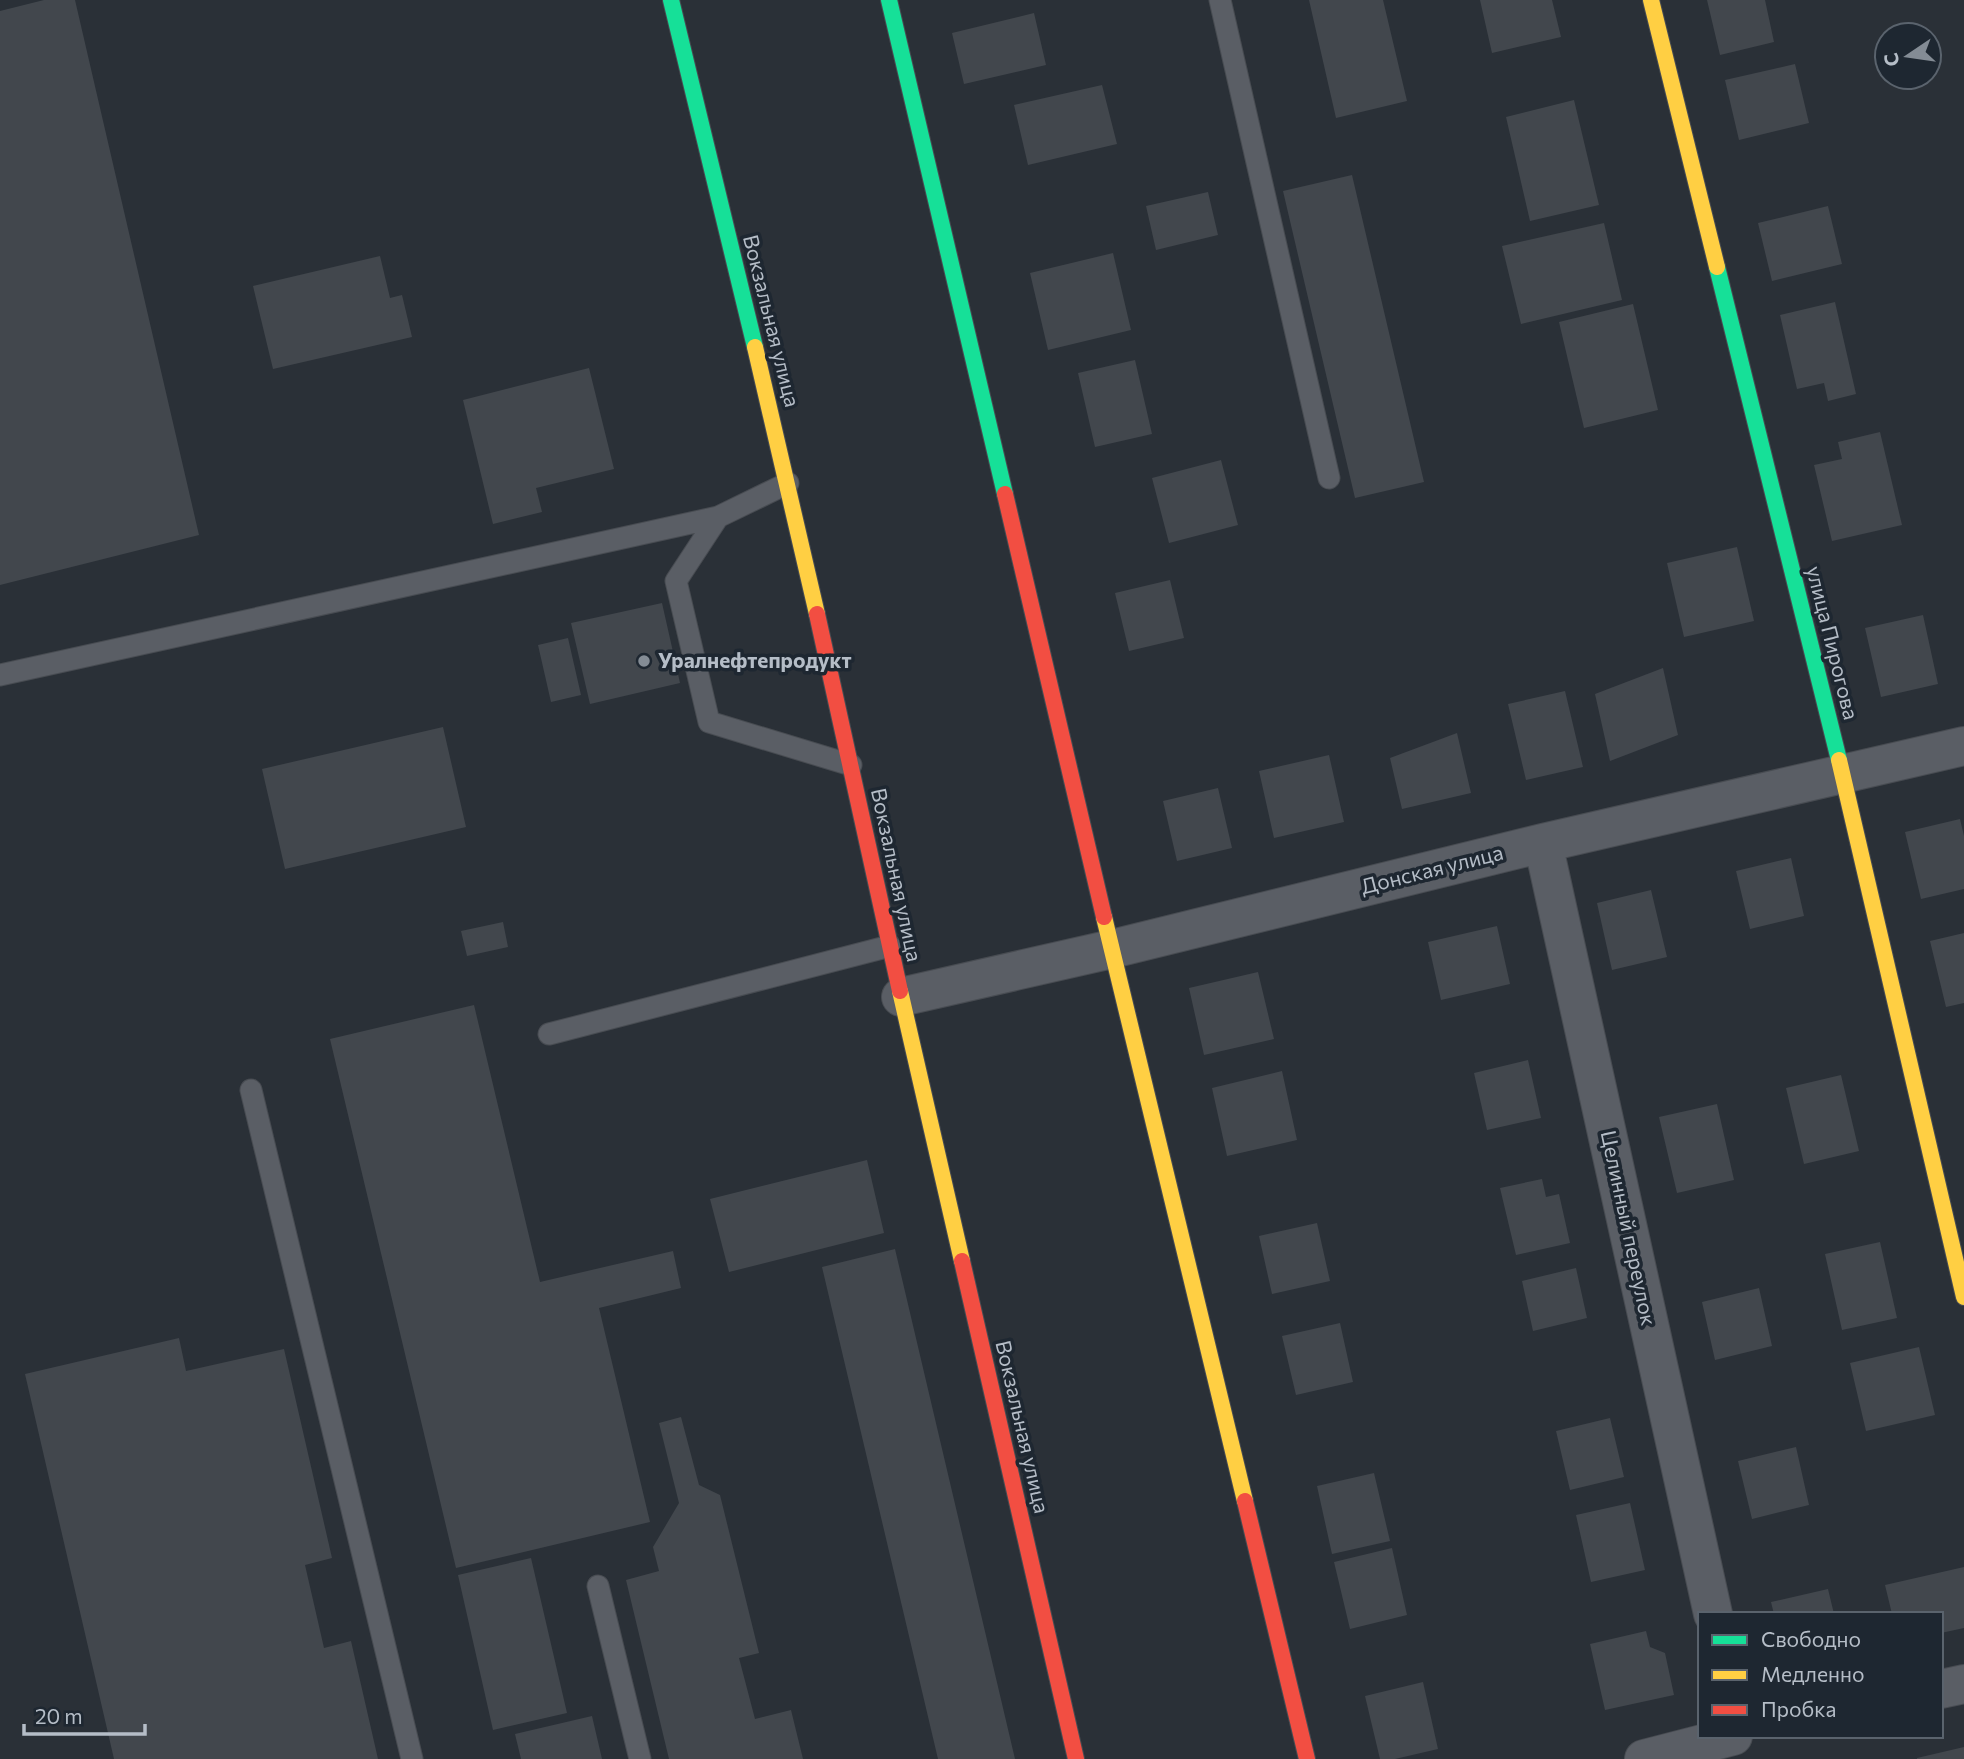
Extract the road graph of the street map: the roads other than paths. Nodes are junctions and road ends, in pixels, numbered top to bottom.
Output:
1 (671, 0) edge
2 (889, 0) edge
3 (1220, 0) edge
4 (1651, 0) edge
5 (1329, 478) dead end
6 (788, 483) junction
7 (719, 517) junction
8 (0, 675) edge
9 (1964, 746) edge
10 (851, 765) junction
11 (1842, 774) junction
12 (1543, 843) junction
13 (890, 946) junction
14 (1112, 949) junction
15 (901, 997) junction
16 (549, 1034) dead end
17 (251, 1090) dead end
18 (1964, 1297) edge
19 (598, 1586) dead end
20 (1713, 1612) edge
21 (1964, 1684) edge
22 (1943, 1689) edge
23 (1724, 1738) edge
24 (412, 1759) edge
25 (640, 1759) edge
26 (1076, 1759) edge
27 (1307, 1759) edge
28 (1644, 1759) edge

1 - 6 street, Вокзальная улица
2 - 14 street
3 - 5 lane
4 - 11 street, улица Пирогова
6 - 7 lane
6 - 10 street, Вокзальная улица
7 - 8 lane
7 - 10 lane
9 - 11 street, Донская улица
10 - 13 street, Вокзальная улица
11 - 12 street, Донская улица
11 - 18 street, улица Пирогова
12 - 14 street, Донская улица
12 - 20 street, Целинный переулок
13 - 15 street, Вокзальная улица
13 - 16 lane
14 - 15 street, Донская улица
14 - 27 street
15 - 26 street, Вокзальная улица
17 - 24 lane
19 - 25 lane
21 - 22 street
23 - 28 street

